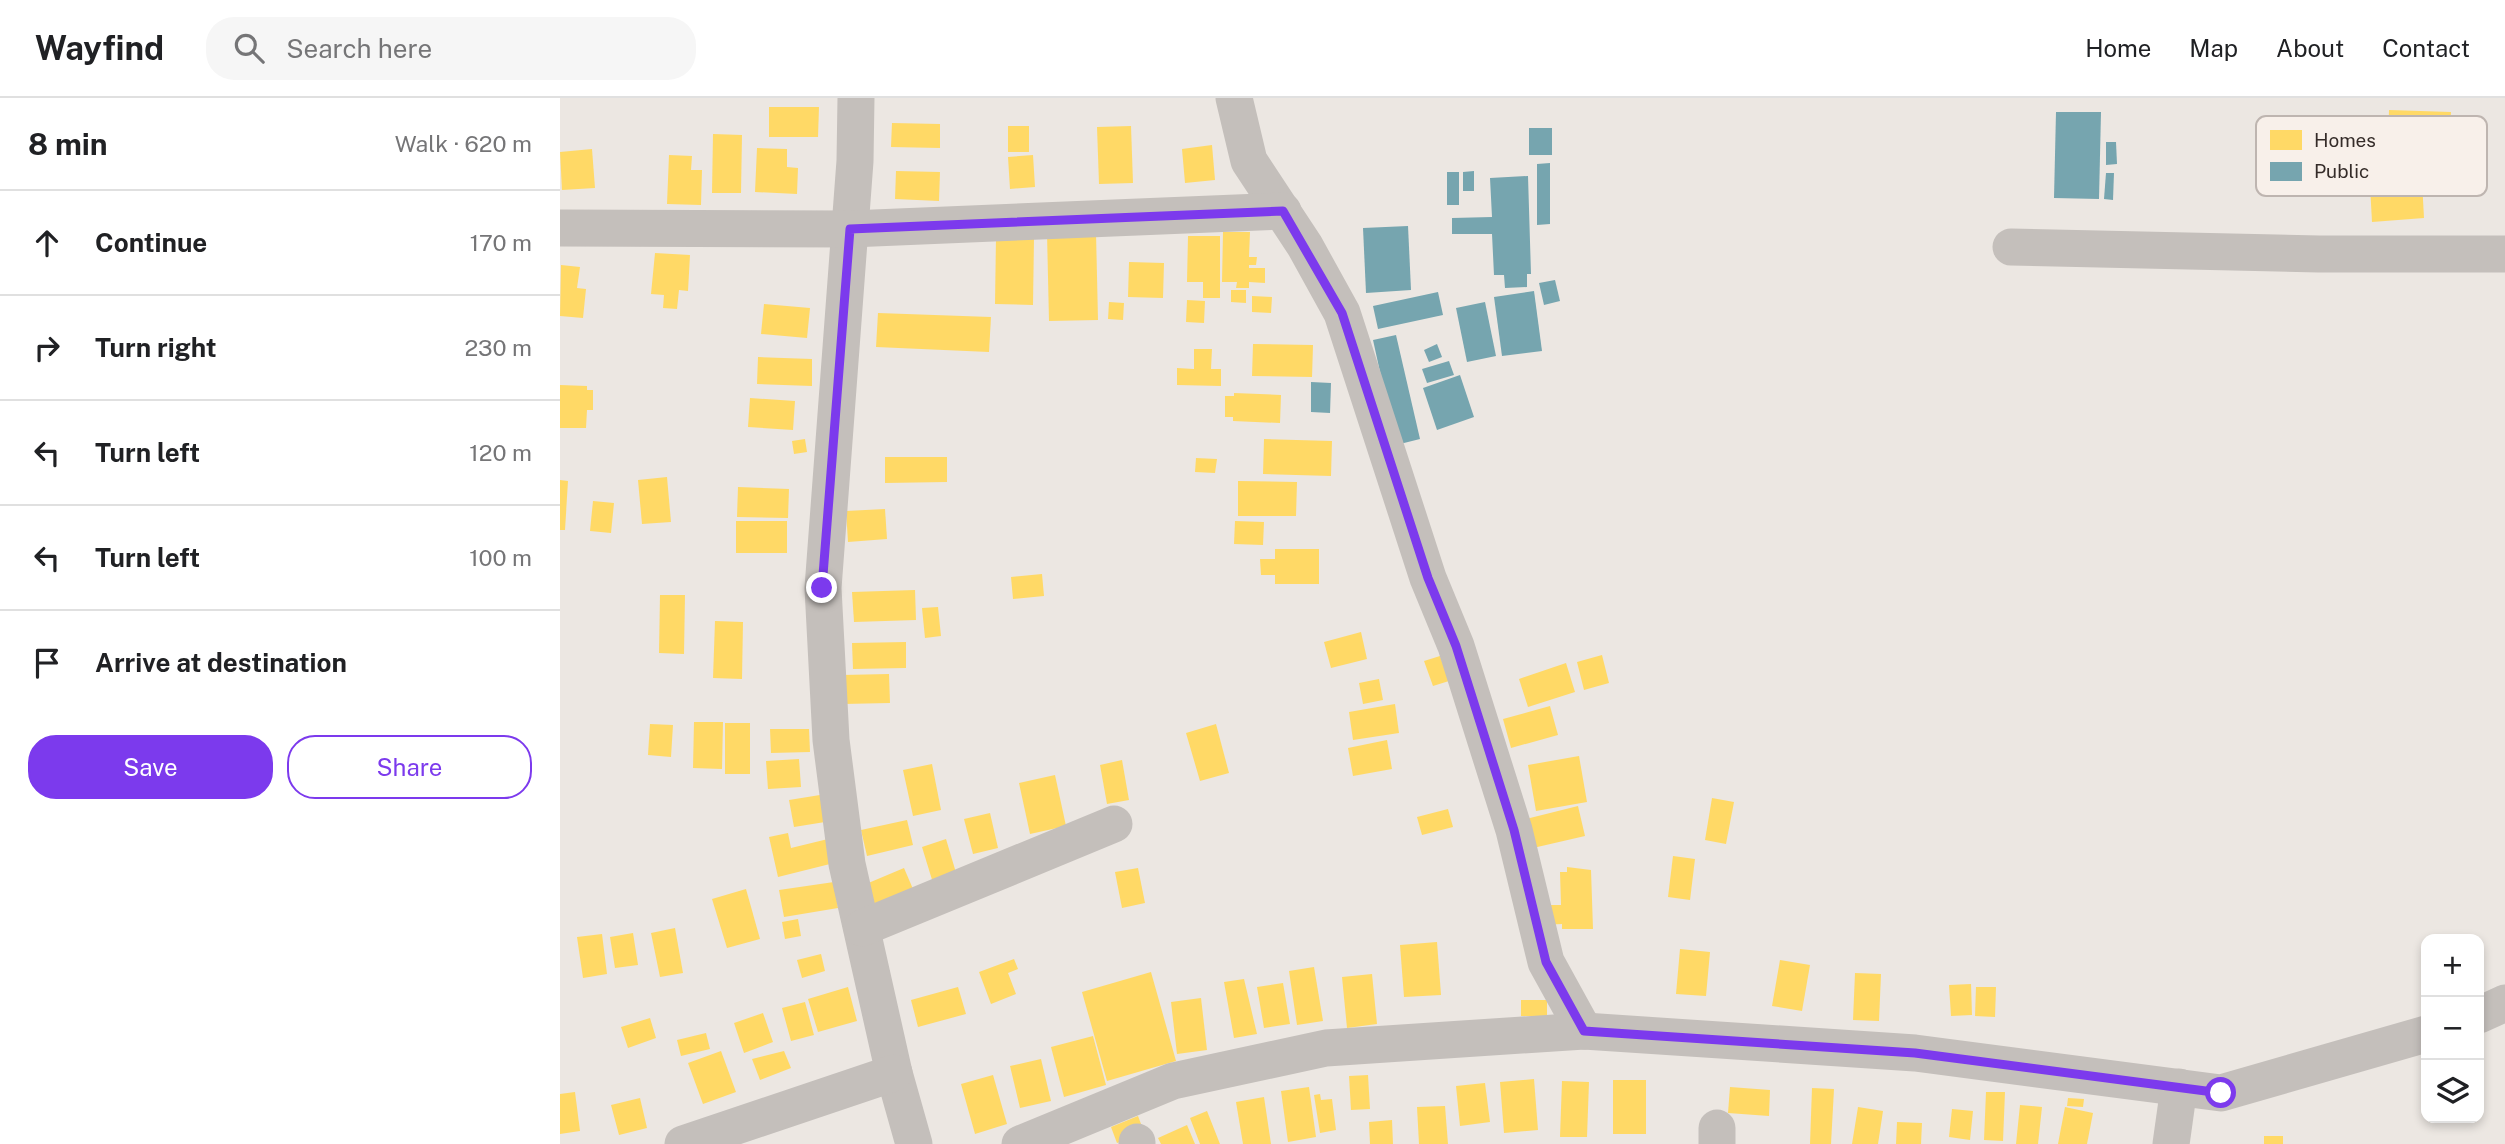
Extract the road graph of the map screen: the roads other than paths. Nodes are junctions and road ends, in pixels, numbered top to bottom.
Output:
1 (856, 98) edge
2 (1234, 98) edge
3 (1283, 211) junction
4 (560, 228) edge
5 (850, 229) junction
6 (2011, 247) dead end
7 (2505, 254) edge
8 (1114, 824) dead end
9 (862, 928) junction
10 (2505, 1003) edge
11 (2484, 1013) edge
12 (1584, 1031) junction
13 (2421, 1035) edge
14 (894, 1073) junction
15 (2179, 1087) junction
16 (683, 1144) edge
17 (914, 1144) edge
18 (1020, 1144) edge
19 (2171, 1144) edge

1 - 5 street
2 - 3 street
3 - 5 street
3 - 12 street
4 - 5 street
5 - 9 street
6 - 7 street
8 - 9 street
9 - 14 street
10 - 11 street
12 - 15 street
12 - 18 street
13 - 15 street
14 - 16 street
14 - 17 street
15 - 19 street

